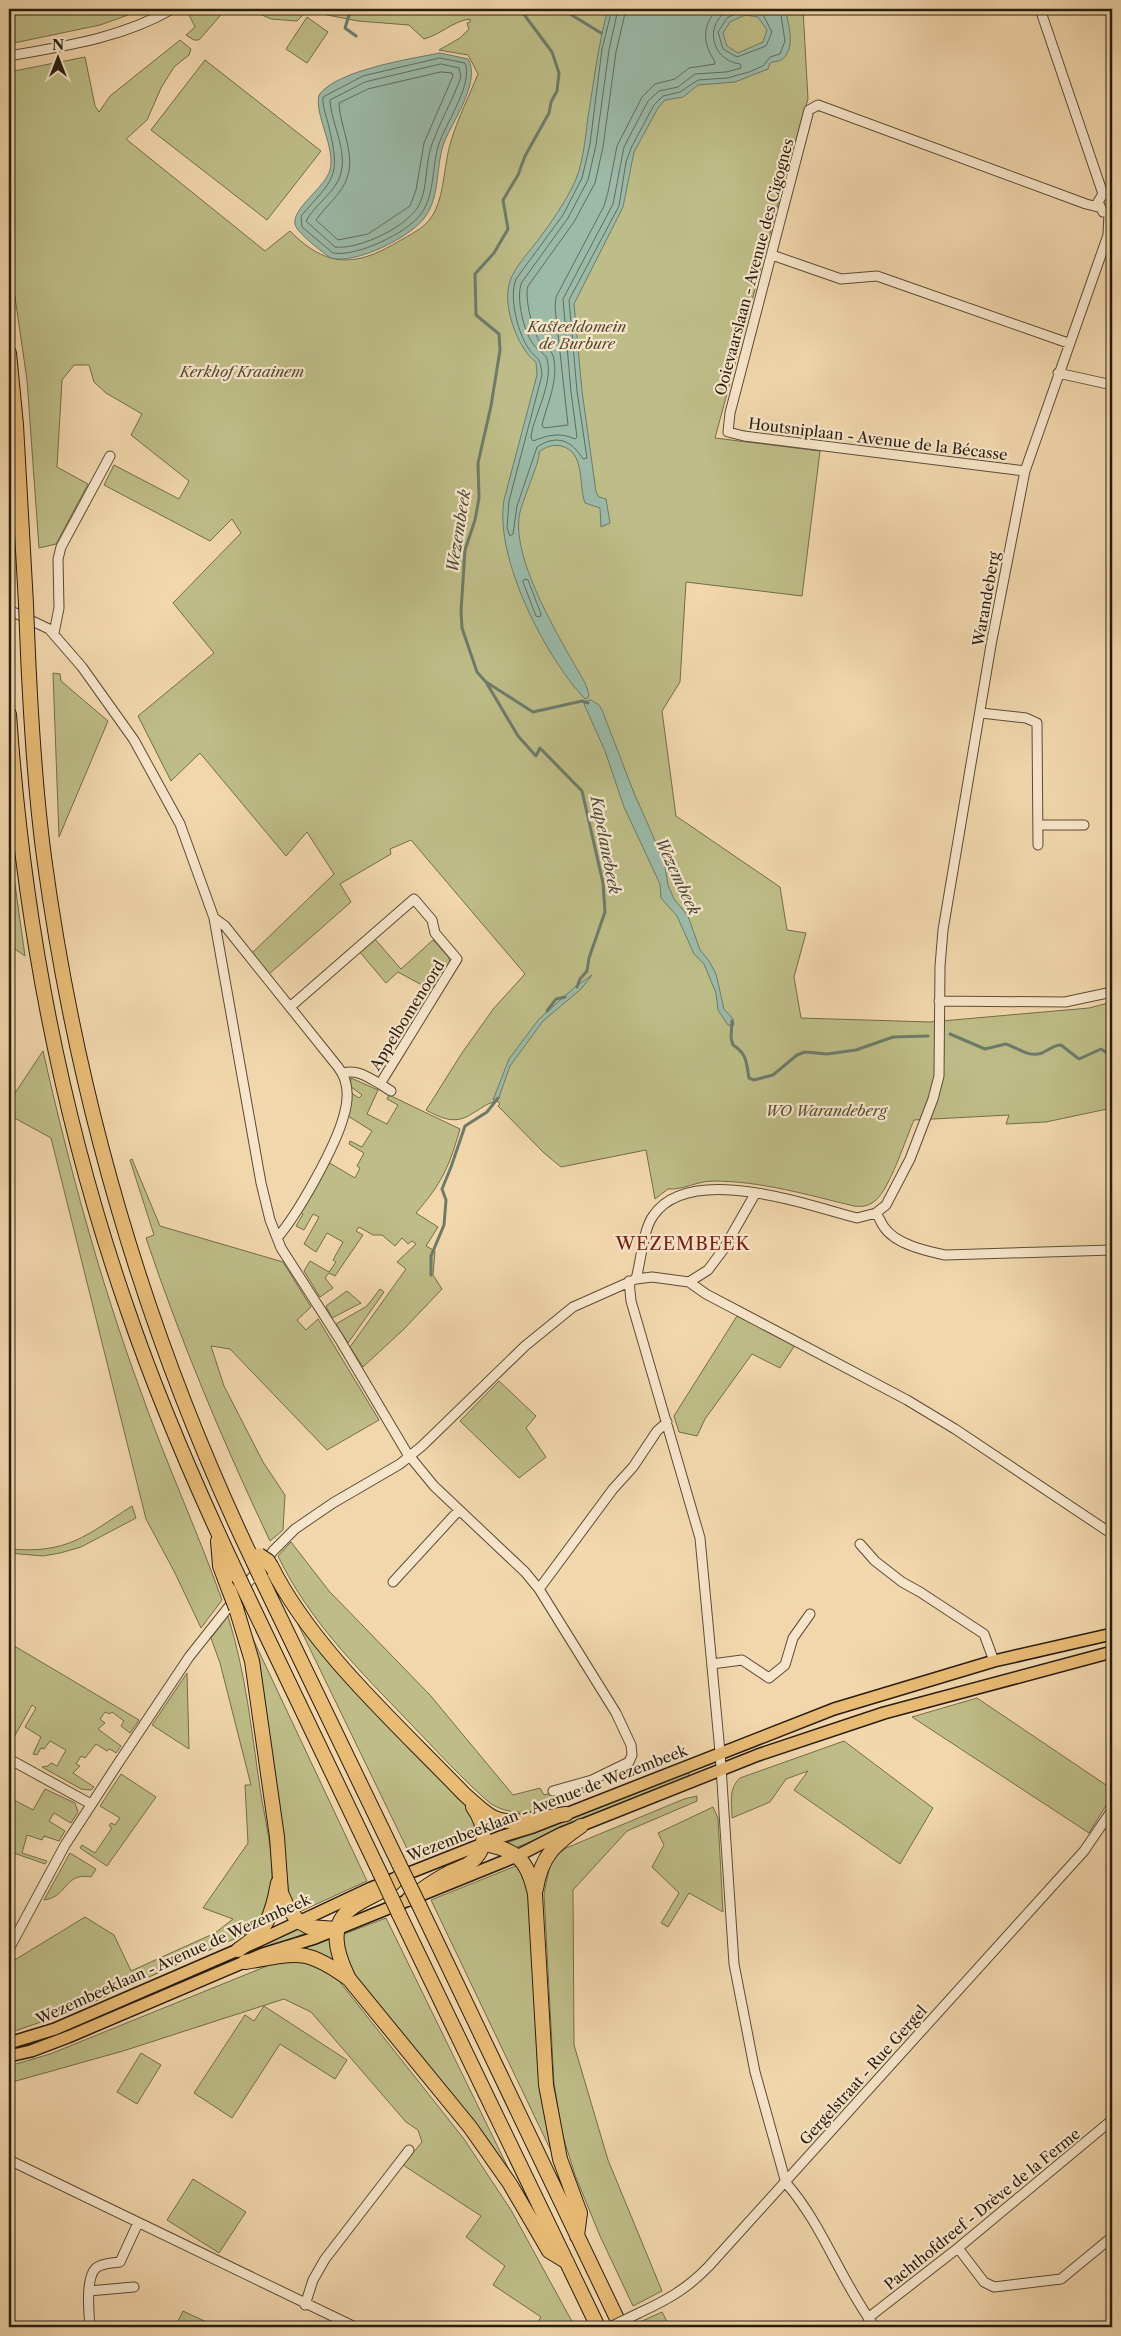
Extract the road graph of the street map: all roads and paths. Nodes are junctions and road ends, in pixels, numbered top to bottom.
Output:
1 (172, 9) edge
2 (1040, 9) edge
3 (9, 56) edge
4 (1109, 193) edge
5 (1098, 207) junction
6 (1111, 214) edge
7 (772, 256) junction
8 (1068, 343) junction
9 (9, 353) edge
10 (1058, 373) junction
11 (1112, 385) edge
12 (728, 432) joint
13 (110, 456) dead end
14 (1025, 471) junction
15 (9, 610) edge
16 (54, 633) junction
17 (981, 713) junction
18 (9, 714) edge
19 (1039, 824) junction
20 (1084, 826) dead end
21 (1038, 845) dead end
22 (214, 918) junction
23 (1112, 992) edge
24 (939, 1001) junction
25 (290, 1007) junction
26 (343, 1073) junction
27 (380, 1084) junction
28 (392, 1092) dead end
29 (755, 1194) junction
30 (876, 1213) junction
31 (277, 1238) junction
32 (1112, 1250) edge
33 (632, 1280) junction
34 (689, 1282) junction
35 (668, 1422) junction
36 (410, 1456) junction
37 (459, 1510) junction
38 (218, 1533) junction
39 (1112, 1534) edge
40 (860, 1544) dead end
41 (253, 1554) junction
42 (392, 1582) dead end
43 (538, 1589) junction
44 (810, 1614) dead end
45 (1112, 1634) edge
46 (1112, 1652) edge
47 (994, 1661) junction
48 (712, 1664) junction
49 (720, 1752) junction
50 (9, 1759) edge
51 (720, 1770) junction
52 (553, 1791) dead end
53 (464, 1794) junction
54 (91, 1804) junction
55 (1112, 1810) edge
56 (566, 1814) junction
57 (581, 1826) junction
58 (482, 1844) junction
59 (517, 1856) junction
60 (399, 1871) junction
61 (279, 1877) junction
62 (535, 1894) junction
63 (414, 1902) junction
64 (298, 1921) junction
65 (337, 1929) junction
66 (9, 1949) edge
67 (238, 1950) junction
68 (245, 1962) junction
69 (349, 1979) junction
70 (9, 2043) edge
71 (9, 2056) edge
72 (1112, 2120) edge
73 (409, 2150) dead end
74 (9, 2160) edge
75 (786, 2183) junction
76 (138, 2223) junction
77 (577, 2236) junction
78 (1112, 2237) edge
79 (958, 2248) junction
80 (566, 2262) junction
81 (134, 2287) dead end
82 (90, 2291) junction
83 (305, 2305) junction
84 (868, 2318) junction
85 (90, 2327) edge
86 (355, 2327) edge
87 (598, 2327) edge
88 (610, 2327) edge
89 (621, 2327) edge
90 (875, 2327) edge

1 - 3 street
2 - 4 street
4 - 5 street
5 - 6 street
5 - 7 street, Ooievaarslaan - Avenue des Cigognes
6 - 8 street, Warandeberg
7 - 8 street
7 - 12 street, Ooievaarslaan - Avenue des Cigognes
8 - 10 street, Warandeberg
9 - 41 highway, bridge
10 - 11 street
10 - 14 street, Warandeberg
12 - 14 street, Houtsniplaan - Avenue de la Bécasse
13 - 16 street
14 - 17 street, Warandeberg
15 - 16 street
16 - 22 street
17 - 19 street
17 - 24 street, Warandeberg
18 - 38 highway
19 - 20 street
19 - 21 street
22 - 25 street
22 - 31 street
23 - 24 street
24 - 30 street, Warandeberg
25 - 26 street
25 - 27 street, Appelbomenoord
26 - 27 street, Appelbomenoord
26 - 31 street
27 - 28 street, Appelbomenoord
29 - 30 street
29 - 33 street
29 - 34 street
30 - 32 street
31 - 36 street
33 - 34 street
33 - 35 street
33 - 36 street
34 - 39 street
35 - 43 street
35 - 48 street
36 - 37 street
36 - 54 street
37 - 42 street
37 - 43 street
38 - 61 highway, bridge
38 - 80 highway, bridge
40 - 47 street
41 - 53 highway, bridge
41 - 60 highway, bridge
43 - 52 street
44 - 48 street
45 - 47 main road, Wezembeeklaan - Avenue de Wezembeek
46 - 51 main road, Wezembeeklaan - Avenue de Wezembeek
47 - 49 main road, Wezembeeklaan - Avenue de Wezembeek
48 - 49 street
49 - 51 street
49 - 56 main road, Wezembeeklaan - Avenue de Wezembeek
50 - 54 street
51 - 57 main road, Wezembeeklaan - Avenue de Wezembeek
51 - 75 street
53 - 56 highway
53 - 58 highway
54 - 66 street
55 - 75 street, Gergelstraat - Rue Gergel
56 - 58 main road, Wezembeeklaan - Avenue de Wezembeek
57 - 59 main road, Wezembeeklaan - Avenue de Wezembeek
57 - 62 highway
58 - 59 highway
58 - 60 main road, Wezembeeklaan - Avenue de Wezembeek
58 - 63 highway
59 - 62 highway
59 - 63 main road, Wezembeeklaan - Avenue de Wezembeek
60 - 63 highway, bridge
60 - 64 main road, Wezembeeklaan - Avenue de Wezembeek
60 - 65 highway
61 - 64 highway
61 - 67 highway
62 - 77 highway
63 - 65 main road, Wezembeeklaan - Avenue de Wezembeek
63 - 77 highway
64 - 65 highway
64 - 67 main road, Wezembeeklaan - Avenue de Wezembeek
65 - 68 main road, Wezembeeklaan - Avenue de Wezembeek
65 - 69 highway
67 - 70 main road, Wezembeeklaan - Avenue de Wezembeek
68 - 69 highway
68 - 71 main road, Wezembeeklaan - Avenue de Wezembeek
69 - 80 highway
72 - 79 street, Pachthofdreef - Drève de la Ferme
73 - 83 street
74 - 76 street
75 - 84 street
75 - 88 street, Gergelstraat - Rue Gergel, bridge
76 - 82 street
76 - 83 street
77 - 89 highway
78 - 79 street
79 - 84 street, Pachthofdreef - Drève de la Ferme
80 - 87 highway
81 - 82 street
82 - 85 street
83 - 86 street
84 - 90 street

